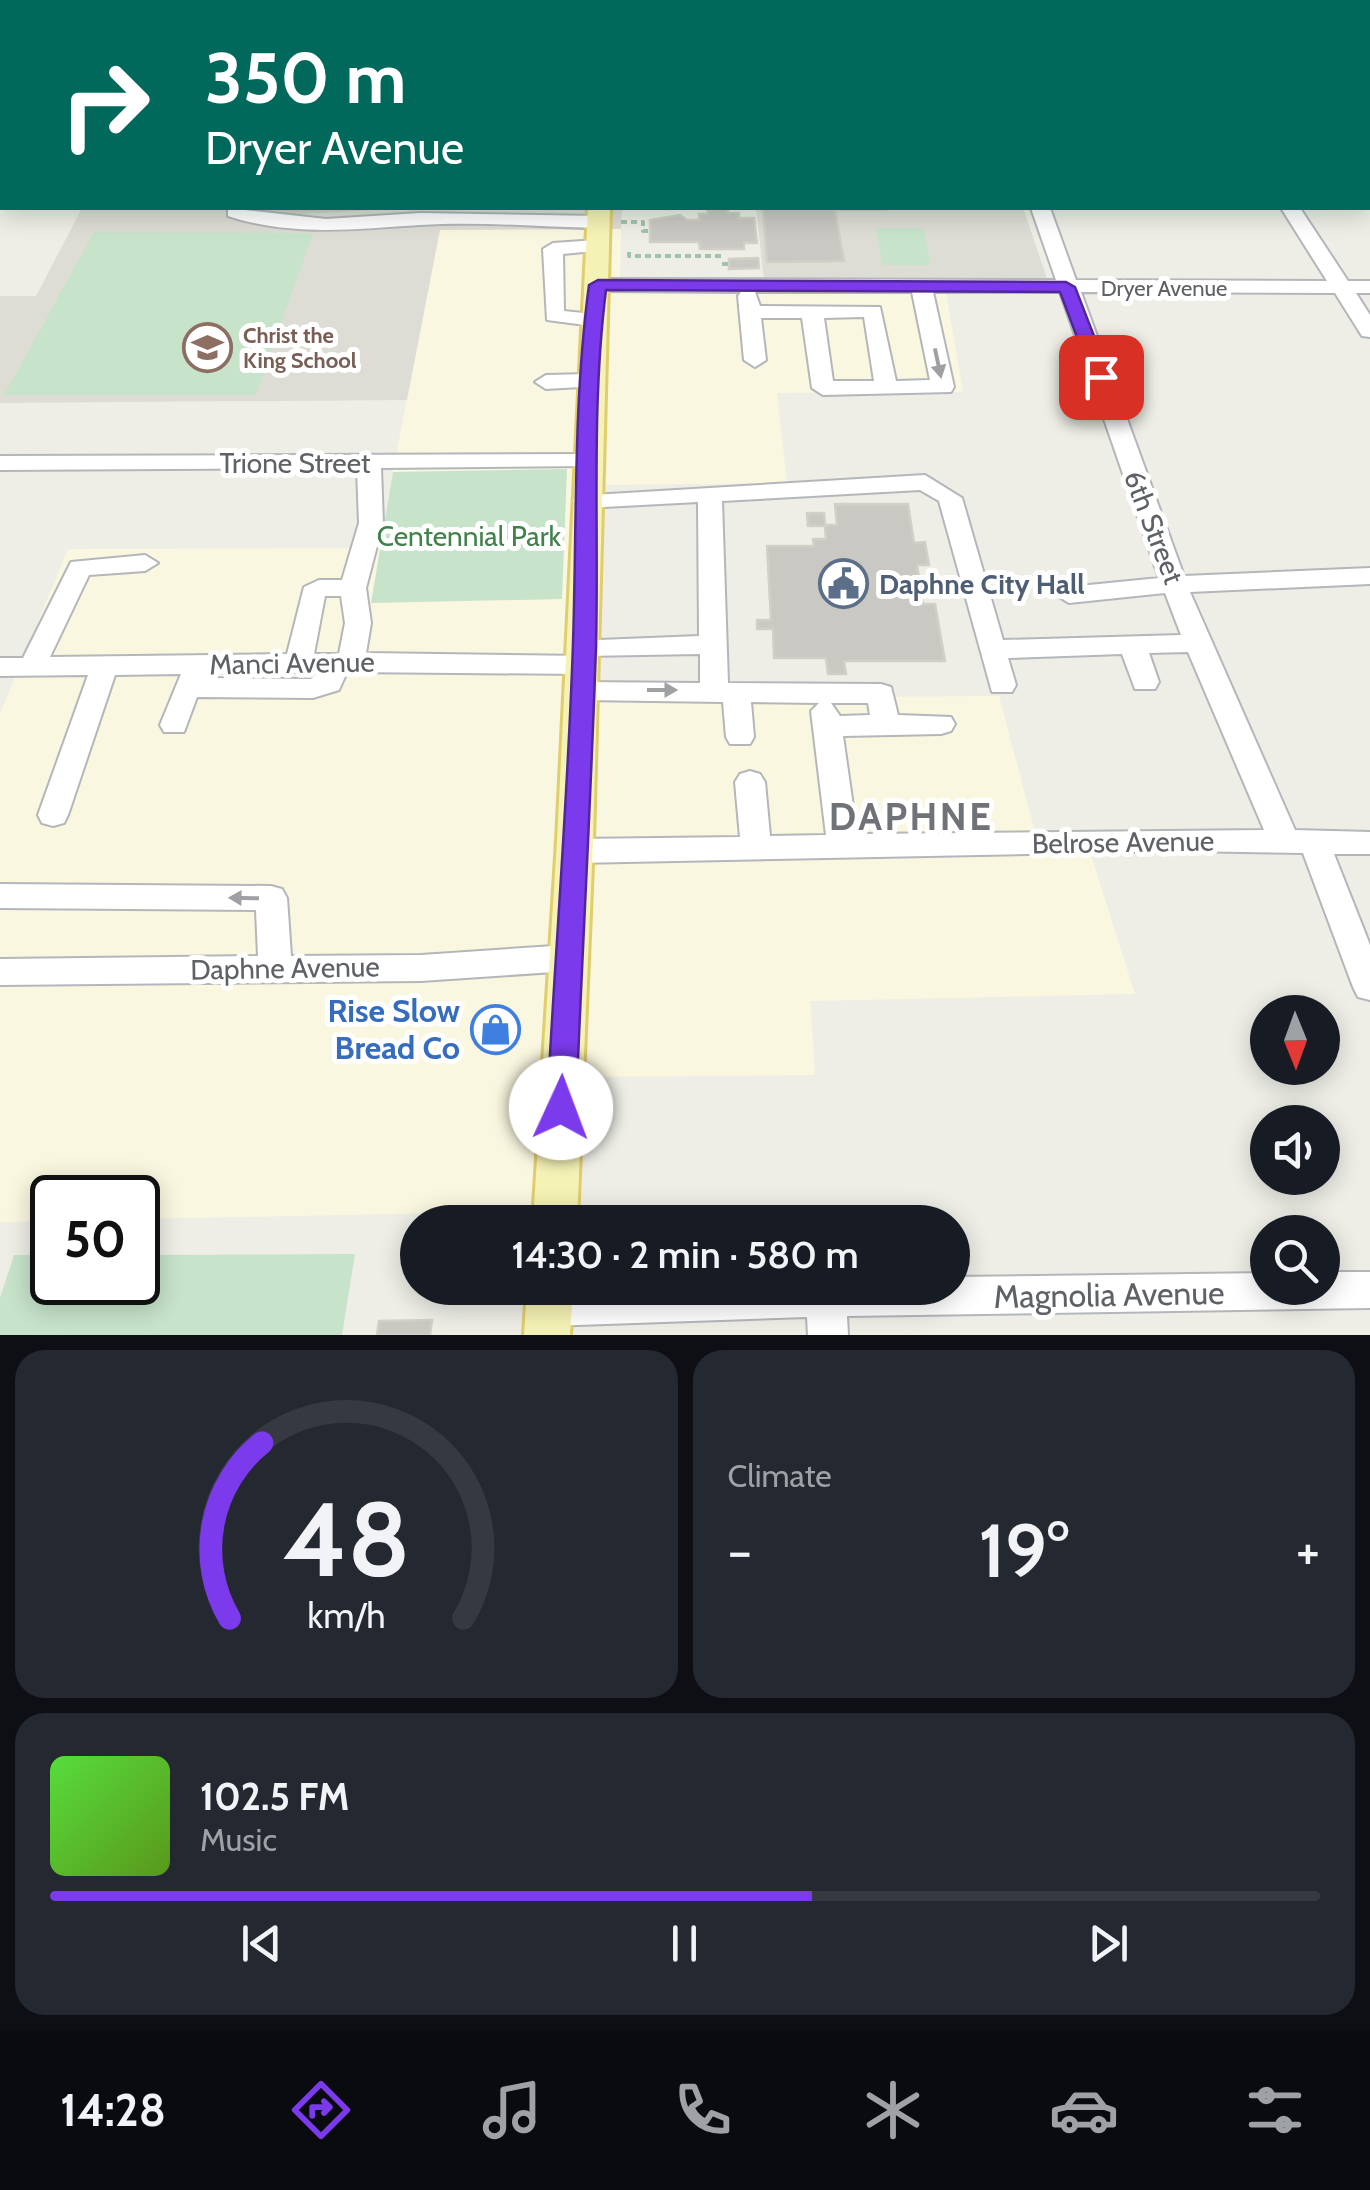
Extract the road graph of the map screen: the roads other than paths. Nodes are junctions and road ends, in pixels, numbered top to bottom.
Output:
1 (236, 210) edge
2 (1041, 210) edge
3 (1292, 210) edge
4 (605, 228) edge
5 (746, 284) junction
6 (867, 284) junction
7 (921, 284) junction
8 (598, 285) junction
9 (1343, 286) junction
10 (1066, 287) junction
11 (1370, 287) edge
12 (812, 311) junction
13 (872, 311) junction
14 (751, 312) junction
15 (593, 320) junction
16 (1370, 331) edge
17 (755, 360) dead end
18 (546, 382) dead end
19 (590, 382) junction
20 (886, 388) junction
21 (589, 459) junction
22 (0, 463) edge
23 (369, 463) junction
24 (710, 496) junction
25 (585, 500) junction
26 (145, 563) dead end
27 (1370, 576) edge
28 (1177, 584) junction
29 (354, 588) junction
30 (1069, 595) dead end
31 (713, 644) junction
32 (1198, 644) junction
33 (1133, 645) junction
34 (992, 649) junction
35 (343, 663) junction
36 (299, 664) junction
37 (105, 666) junction
38 (583, 668) junction
39 (10, 672) edge
40 (194, 676) junction
41 (1145, 682) dead end
42 (1002, 686) dead end
43 (725, 690) junction
44 (823, 695) junction
45 (885, 724) junction
46 (941, 724) dead end
47 (174, 725) dead end
48 (827, 726) junction
49 (740, 737) dead end
50 (750, 782) dead end
51 (53, 815) dead end
52 (1299, 841) junction
53 (1370, 842) edge
54 (842, 847) junction
55 (756, 849) junction
56 (576, 851) junction
57 (0, 896) edge
58 (570, 958) junction
59 (274, 968) junction
60 (0, 972) edge
61 (1370, 986) edge
62 (555, 1205) edge
63 (1370, 1290) edge
64 (549, 1310) edge
65 (827, 1316) edge

1 - 4 street
2 - 10 street, 6th Street
3 - 9 street
4 - 8 main road
4 - 15 street
5 - 6 street, Dryer Avenue
5 - 8 street, Dryer Avenue
5 - 14 street
6 - 7 street, Dryer Avenue
6 - 13 street
7 - 10 street, Dryer Avenue
7 -> 20 street
8 - 15 main road
9 - 10 street, Dryer Avenue
9 - 11 street, Dryer Avenue
9 - 16 street
10 - 28 street, 6th Street
12 - 13 street
12 - 14 street
12 - 20 street
13 - 20 street
14 - 17 street
15 - 19 main road
18 - 19 street
19 - 21 main road
21 - 23 street, Trione Street
21 - 25 main road
22 - 23 street, Trione Street
23 - 29 street
24 - 25 street
24 - 31 street
24 - 34 street
25 - 38 main road
26 - 39 street
27 - 28 street
28 - 30 street
28 - 32 street, 6th Street
29 - 35 street
29 - 36 street
31 - 38 street
31 - 43 street
32 - 33 street
32 - 52 street, 6th Street
33 - 34 street
33 - 41 street
34 - 42 street
35 - 36 street, Manci Avenue
35 - 38 street, Manci Avenue
35 - 40 street
36 - 40 street, Manci Avenue
37 - 39 street, Manci Avenue
37 - 40 street, Manci Avenue
37 - 51 street
38 -> 43 street
38 - 56 main road
40 - 47 street
43 - 44 street
43 - 49 street
44 - 45 street
44 - 48 street
45 - 46 street
45 - 48 street
48 - 54 street
50 - 55 street
52 - 53 street, Belrose Avenue
52 - 54 street, Belrose Avenue
52 - 61 street, 6th Street
54 - 55 street, Belrose Avenue
55 - 56 street, Belrose Avenue
56 - 58 main road
59 -> 57 street
58 - 59 street, Daphne Avenue
58 - 62 main road
59 - 60 street, Daphne Avenue
63 - 65 street, Magnolia Avenue
64 - 65 street, Magnolia Avenue

